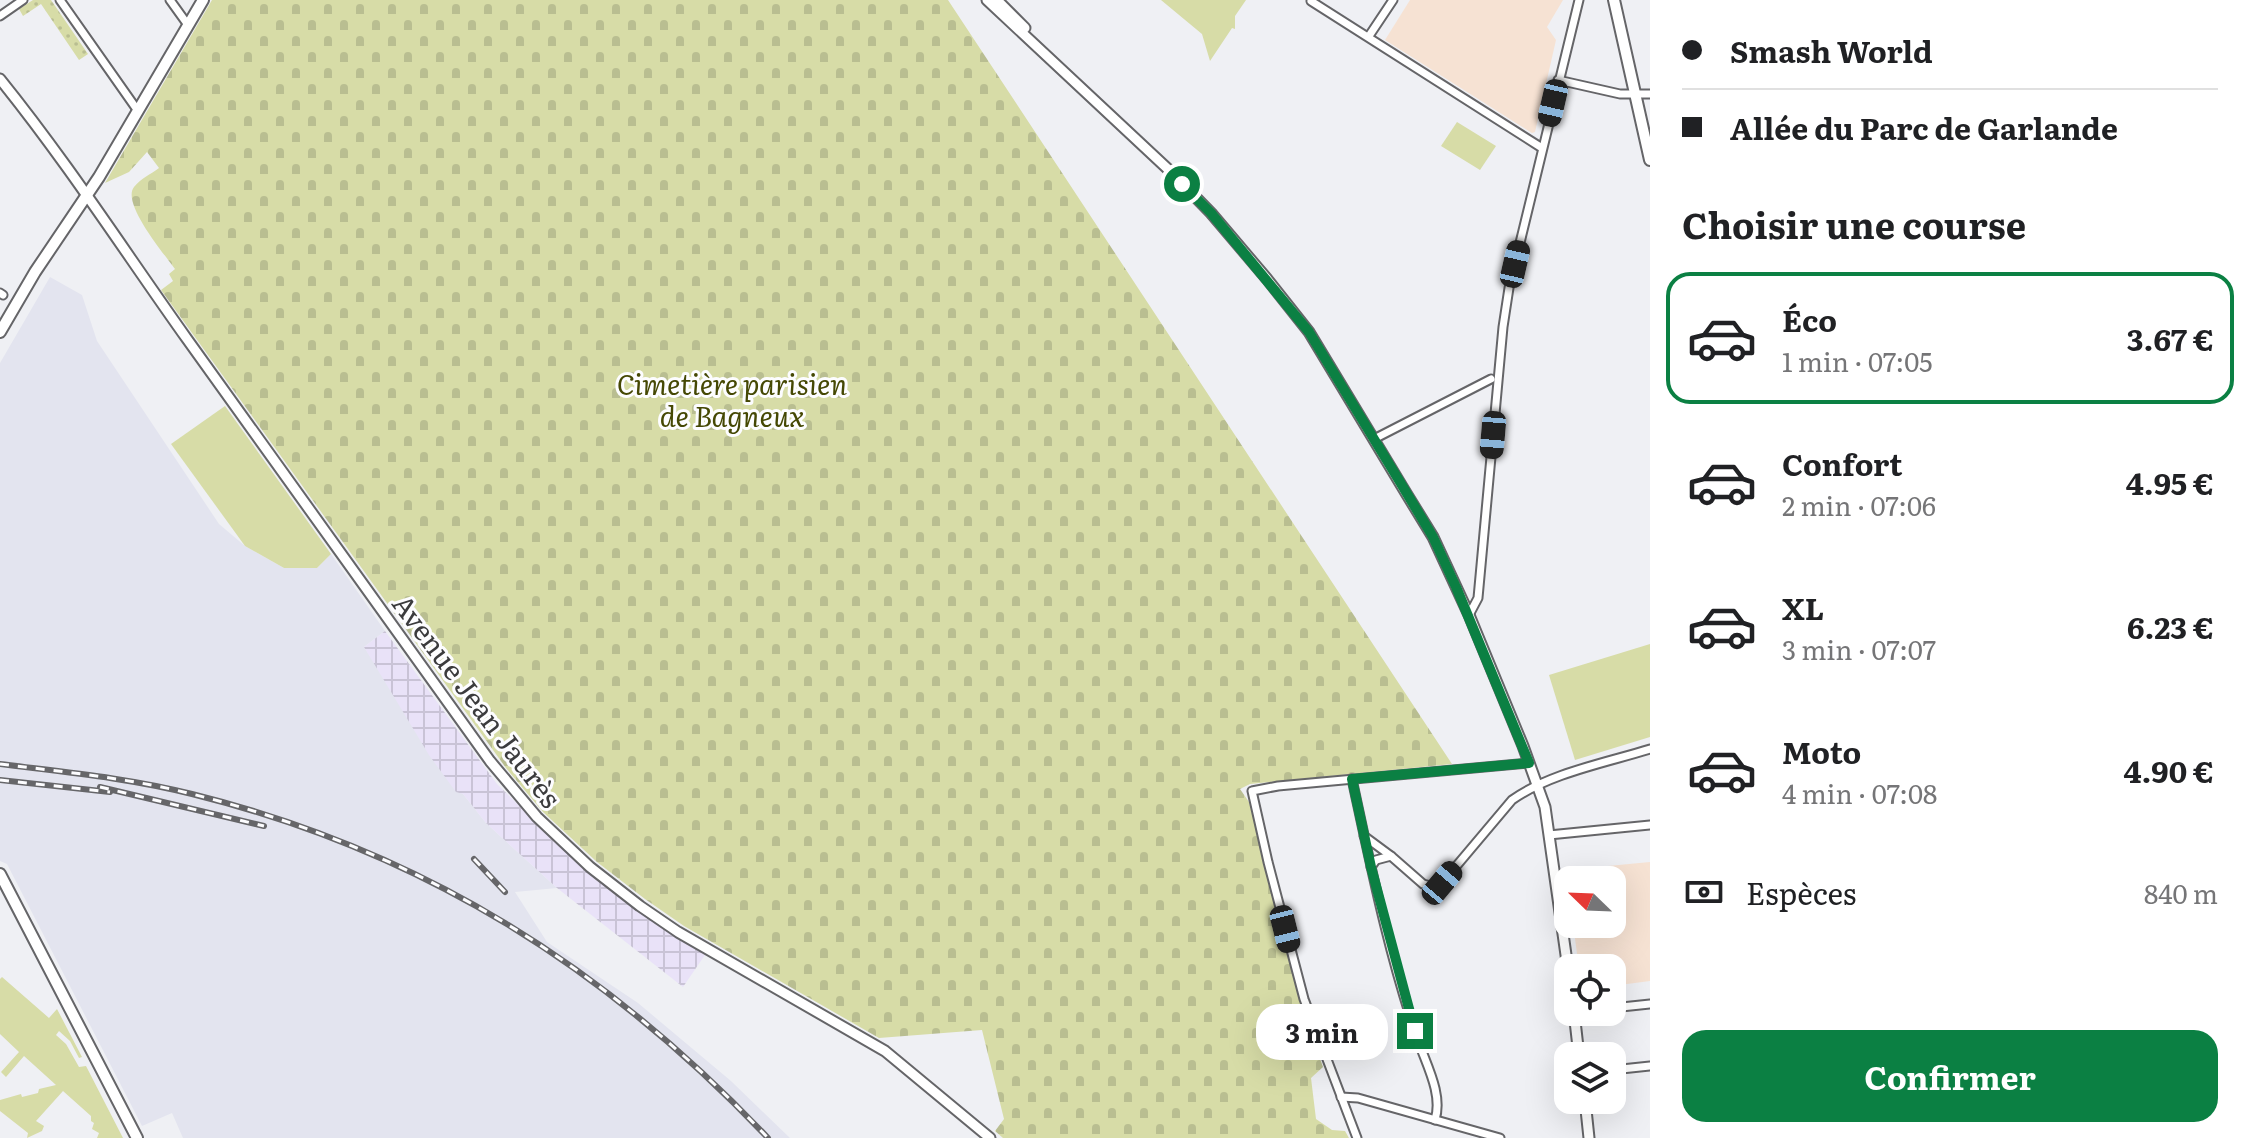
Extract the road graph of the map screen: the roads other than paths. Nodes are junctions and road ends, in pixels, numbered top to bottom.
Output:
1 (23, 0) edge
2 (60, 0) edge
3 (170, 0) edge
4 (203, 0) edge
5 (987, 0) edge
6 (997, 0) edge
7 (1393, 0) edge
8 (1579, 0) edge
9 (1614, 0) edge
10 (1311, 1) edge
11 (0, 16) edge
12 (188, 25) junction
13 (1369, 36) junction
14 (1062, 69) junction
15 (0, 79) edge
16 (1558, 80) junction
17 (4, 92) edge
18 (1650, 94) edge
19 (1636, 95) junction
20 (138, 111) junction
21 (1542, 148) junction
22 (1650, 160) edge
23 (88, 195) junction
24 (0, 332) edge
25 (1491, 379) dead end
26 (1374, 439) junction
27 (1469, 615) junction
28 (1650, 749) edge
29 (1529, 763) junction
30 (1352, 779) junction
31 (1537, 788) junction
32 (1650, 825) edge
33 (1549, 835) junction
34 (1364, 836) junction
35 (1391, 856) junction
36 (1371, 867) junction
37 (0, 874) edge
38 (1566, 954) edge
39 (1650, 1004) edge
40 (1626, 1007) edge
41 (1650, 1066) edge
42 (1626, 1069) edge
43 (1341, 1097) junction
44 (1586, 1114) edge
45 (1435, 1120) junction
46 (137, 1138) edge
47 (990, 1138) edge
48 (1357, 1138) edge
49 (1500, 1138) edge
50 (1589, 1138) edge

1 - 11 street
2 - 20 street
3 - 12 street
4 - 12 main road
5 - 14 street
6 - 14 street
7 - 13 street
8 - 16 street
9 - 19 main road
10 - 13 street
12 - 20 main road
13 - 21 street
14 - 26 street
15 - 17 street, Avenue Jean Jaurès
16 - 19 street
16 - 21 street
17 - 23 street, Avenue Jean Jaurès
18 - 19 street
19 - 22 main road
20 - 23 main road
21 - 27 street
23 - 24 main road
23 - 47 street, Avenue Jean Jaurès
25 - 26 street
26 - 27 street
27 - 29 street
28 - 31 street
29 - 30 street
29 - 31 street
30 - 34 street
30 - 43 street
31 - 33 street
31 - 35 street
32 - 33 street
33 - 38 street
34 - 35 street
34 - 36 street
35 - 36 street
36 - 45 street
37 - 46 main road
39 - 40 street
41 - 42 street
43 - 45 street
43 - 48 street
44 - 50 street
45 - 49 street

